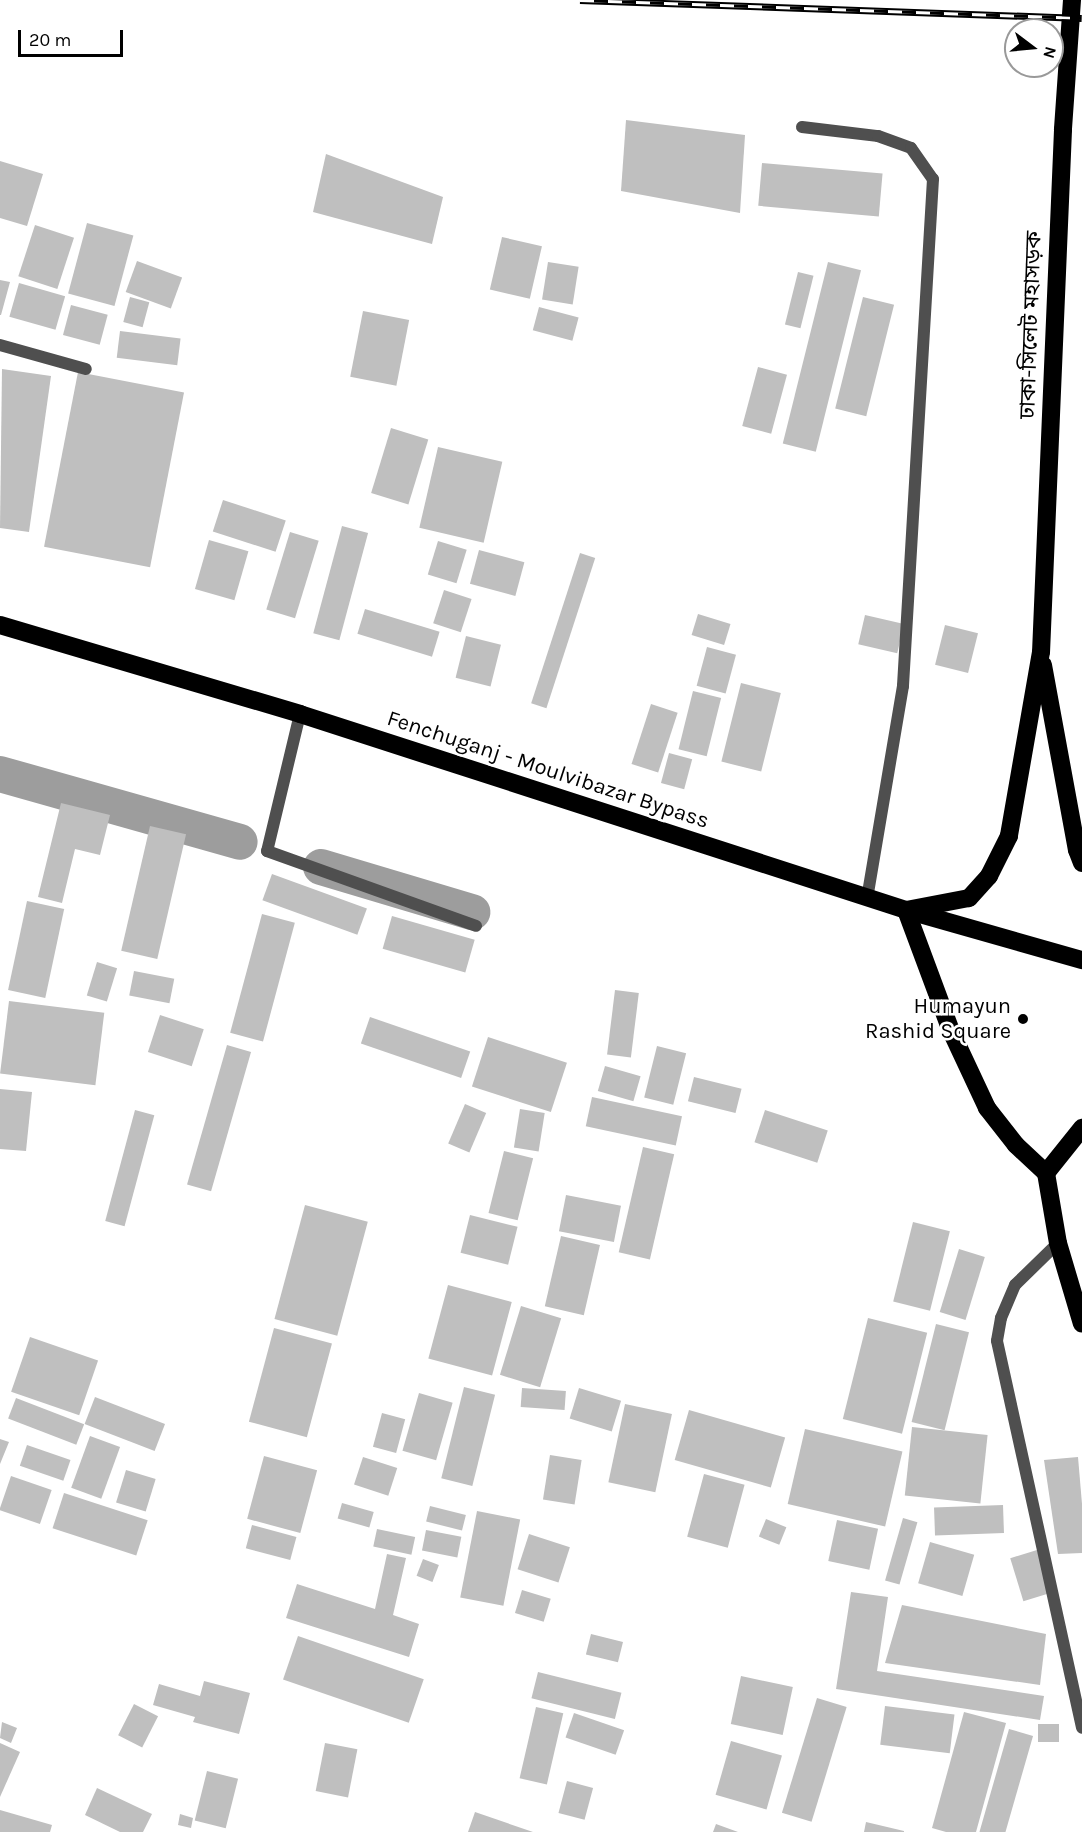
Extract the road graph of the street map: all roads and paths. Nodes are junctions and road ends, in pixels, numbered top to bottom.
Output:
1 (1072, 0) edge
2 (802, 127) dead end
3 (0, 345) edge
4 (86, 369) dead end
5 (0, 625) edge
6 (1041, 652) junction
7 (300, 714) junction
8 (1082, 863) edge
9 (867, 898) junction
10 (906, 910) junction
11 (476, 926) dead end
12 (1082, 960) edge
13 (1082, 1128) edge
14 (1046, 1173) junction
15 (1058, 1243) junction
16 (1082, 1324) edge
17 (1082, 1728) edge

1 - 6 highway, ঢাকা-সিলেট মহাসড়ক
2 - 9 street
3 - 4 street
5 - 7 highway, Fenchuganj - Moulvibazar Bypass
6 - 8 highway, ঢাকা-সিলেট মহাসড়ক
6 - 10 highway, ঢাকা-সিলেট মহাসড়ক
7 - 9 highway, Fenchuganj - Moulvibazar Bypass
7 - 11 street
9 - 10 highway, Fenchuganj - Moulvibazar Bypass
10 - 12 highway, Fenchuganj - Moulvibazar Bypass
10 - 14 highway
13 - 14 highway
14 - 15 highway
15 - 16 highway
15 - 17 street

